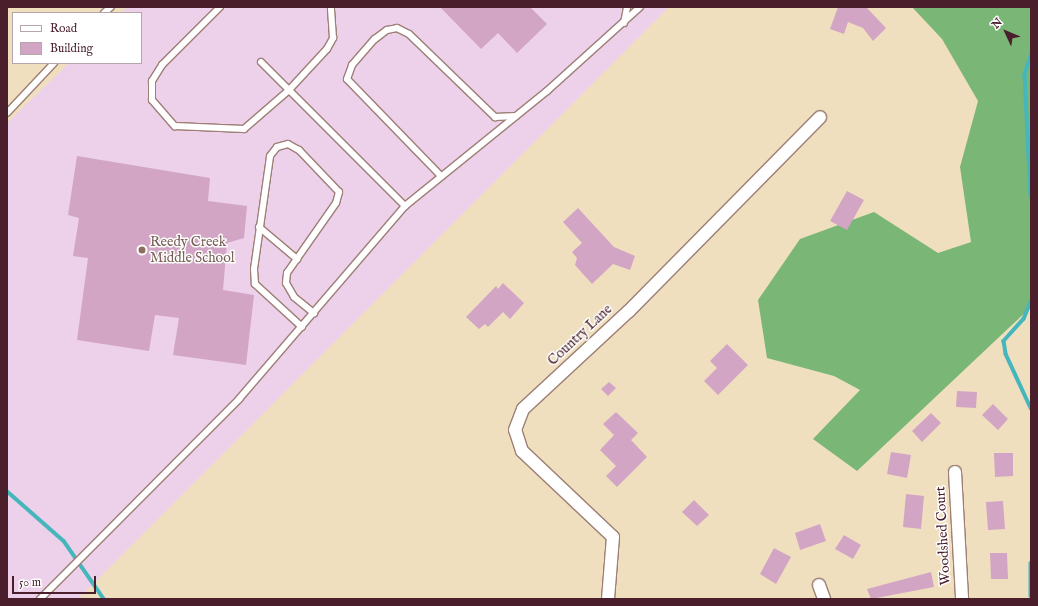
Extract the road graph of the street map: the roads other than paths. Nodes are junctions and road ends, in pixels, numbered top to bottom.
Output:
1 (220, 7) edge
2 (331, 7) edge
3 (627, 7) edge
4 (640, 7) edge
5 (624, 23) junction
6 (261, 62) dead end
7 (53, 64) edge
8 (289, 90) junction
9 (7, 113) edge
10 (516, 116) junction
11 (820, 117) dead end
12 (441, 176) junction
13 (405, 206) junction
14 (259, 227) junction
15 (297, 260) junction
16 (314, 313) junction
17 (302, 327) junction
18 (955, 472) dead end
19 (819, 585) dead end
20 (40, 599) edge
21 (608, 599) edge
22 (824, 599) edge
23 (962, 599) edge

1 - 8 lane
2 - 8 lane
3 - 5 lane
4 - 5 lane
5 - 10 lane
6 - 8 lane
7 - 9 lane
8 - 13 lane
10 - 12 lane
10 - 12 lane
11 - 21 street, Country Lane
12 - 13 lane
13 - 16 lane
14 - 15 lane
14 - 15 lane
14 - 17 lane
15 - 16 lane
16 - 17 lane
17 - 20 lane
18 - 23 street, Woodshed Court
19 - 22 street

